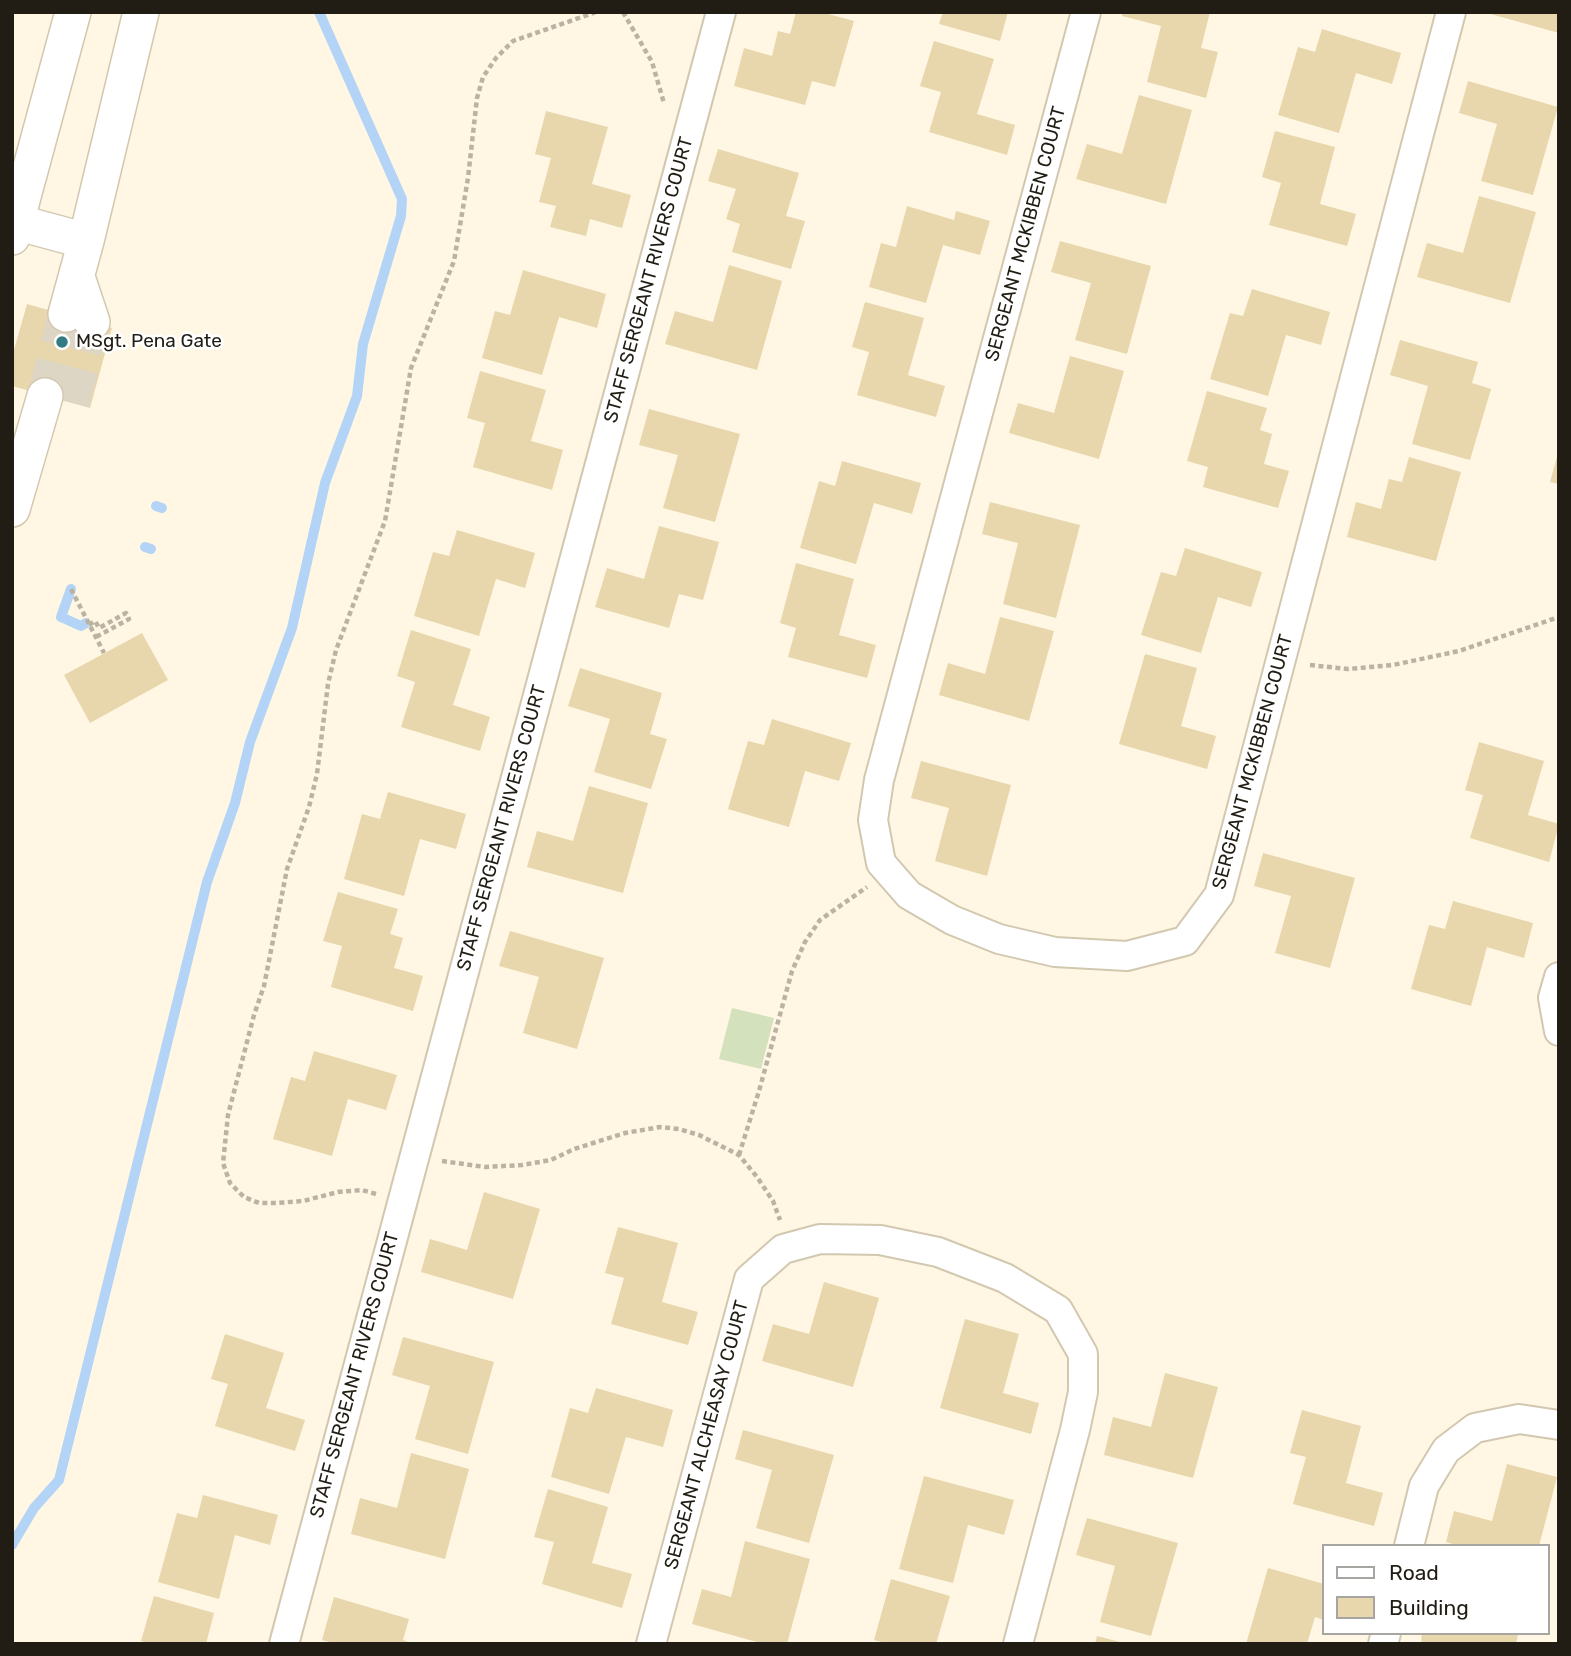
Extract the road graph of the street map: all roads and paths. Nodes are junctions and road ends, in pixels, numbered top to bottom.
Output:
1 (73, 12) edge
2 (141, 12) edge
3 (596, 12) edge
4 (623, 12) edge
5 (721, 12) edge
6 (1086, 12) edge
7 (1451, 12) edge
8 (665, 111) dead end
9 (14, 229) edge
10 (86, 241) junction
11 (68, 315) tunnel mouth
12 (44, 404) tunnel mouth
13 (19, 464) edge
14 (12, 509) edge
15 (71, 589) dead end
16 (1559, 617) edge
17 (89, 625) junction
18 (96, 637) junction
19 (104, 653) dead end
20 (1282, 658) junction
21 (890, 872) junction
22 (1559, 977) edge
23 (1559, 1031) edge
24 (414, 1154) junction
25 (739, 1155) junction
26 (401, 1201) junction
27 (791, 1247) junction
28 (1559, 1424) edge
29 (1410, 1544) edge
30 (284, 1644) edge
31 (651, 1644) edge
32 (1018, 1644) edge

1 - 9 street
2 - 10 street
3 - 26 path
4 - 8 path
5 - 24 street, STAFF SERGEANT RIVERS COURT
6 - 21 street, SERGEANT MCKIBBEN COURT
7 - 20 street, SERGEANT MCKIBBEN COURT
9 - 10 street
10 - 11 street
12 - 13 street
13 - 14 street
15 - 17 path
16 - 20 path
17 - 18 path
17 - 18 path
18 - 19 path
20 - 21 street, SERGEANT MCKIBBEN COURT
21 - 25 path
22 - 23 street
24 - 25 path
24 - 26 street, STAFF SERGEANT RIVERS COURT
25 - 27 path
26 - 30 street, STAFF SERGEANT RIVERS COURT
27 - 31 street, SERGEANT ALCHEASAY COURT
27 - 32 street, SERGEANT ALCHEASAY COURT
28 - 29 street

